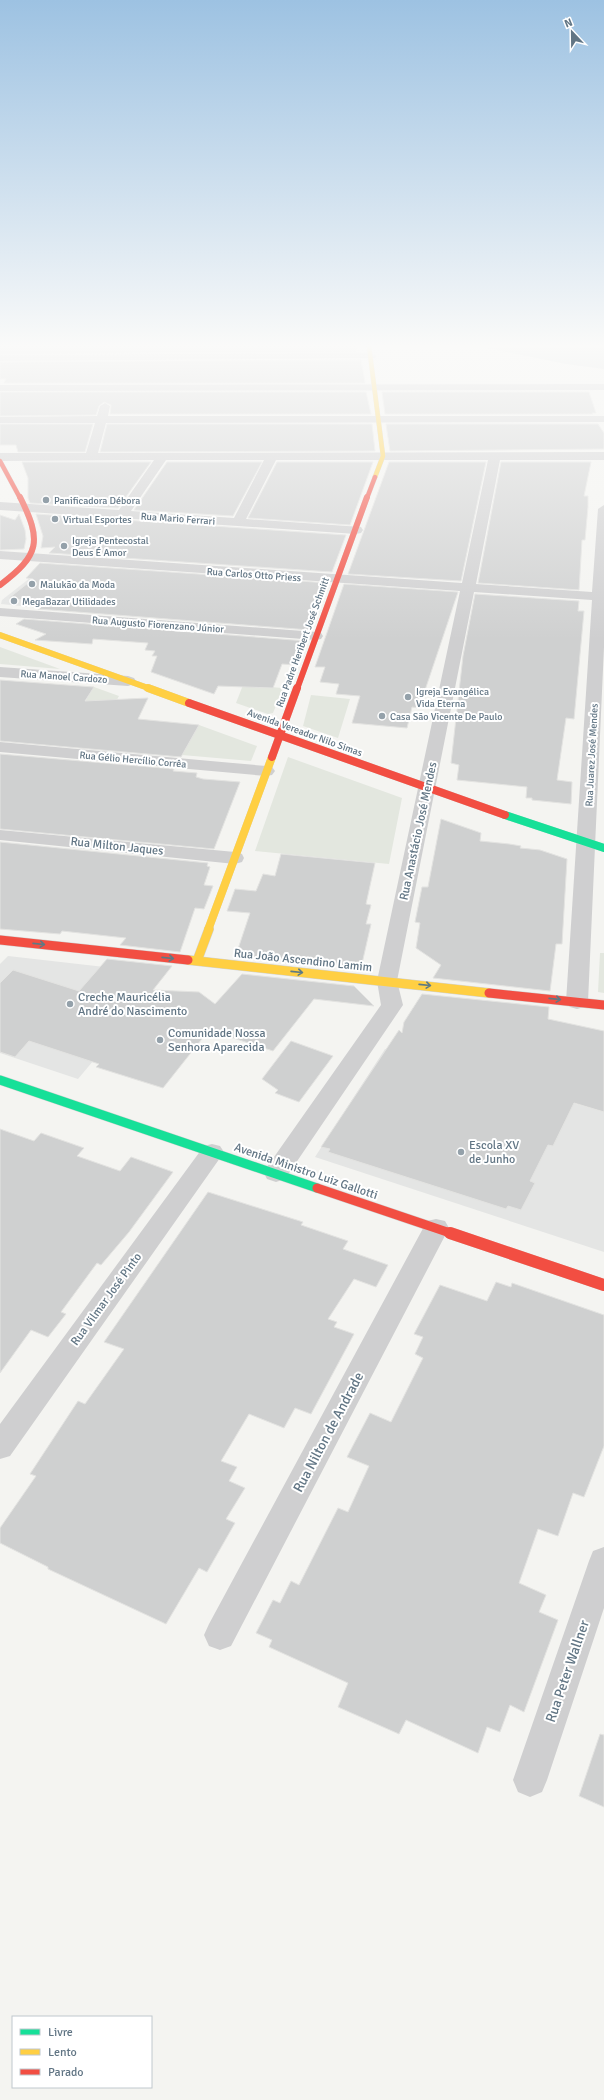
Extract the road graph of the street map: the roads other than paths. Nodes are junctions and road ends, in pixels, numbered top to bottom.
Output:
1 (94, 444) edge
2 (381, 444) edge
3 (272, 456) junction
4 (383, 456) junction
5 (495, 456) junction
6 (604, 456) edge
7 (0, 457) edge
8 (90, 457) junction
9 (162, 457) junction
10 (0, 461) edge
11 (0, 506) edge
12 (23, 508) junction
13 (604, 509) edge
14 (123, 514) junction
15 (238, 522) junction
16 (356, 530) junction
17 (0, 555) edge
18 (28, 557) junction
19 (337, 578) junction
20 (0, 585) edge
21 (468, 588) junction
22 (602, 597) edge
23 (0, 612) edge
24 (0, 635) edge
25 (316, 636) junction
26 (0, 672) edge
27 (128, 681) junction
28 (280, 733) junction
29 (0, 747) edge
30 (266, 771) junction
31 (427, 787) junction
32 (0, 835) edge
33 (586, 841) junction
34 (604, 848) edge
35 (235, 858) junction
36 (0, 940) edge
37 (197, 961) junction
38 (387, 981) junction
39 (577, 1002) junction
40 (604, 1005) edge
41 (2, 1083) edge
42 (212, 1152) junction
43 (276, 1173) junction
44 (436, 1228) junction
45 (604, 1284) edge
46 (0, 1447) edge
47 (604, 1561) edge
48 (220, 1635) dead end
49 (530, 1780) dead end

1 - 8 street
2 - 4 street, Rua Padre Heribert José Schmitt
3 - 4 street
3 - 9 street
3 - 15 street
4 - 5 street
4 - 16 street, Rua Padre Heribert José Schmitt
5 - 6 street
5 - 21 street, Rua Anastácio José Mendes
7 - 8 street
8 - 9 street
9 - 14 street
10 - 12 street
11 - 12 street, Rua Mario Ferrari
12 - 14 street, Rua Mario Ferrari
12 - 18 street
13 - 22 street, Rua Juarez José Mendes
14 - 15 street, Rua Mario Ferrari
15 - 16 street, Rua Mario Ferrari
16 - 19 street, Rua Padre Heribert José Schmitt
17 - 18 street, Rua Carlos Otto Priess
18 - 19 street, Rua Carlos Otto Priess
18 - 20 street
19 - 21 street, Rua Carlos Otto Priess
19 - 25 street, Rua Padre Heribert José Schmitt
21 - 22 street, Rua Carlos Otto Priess
21 - 31 street, Rua Anastácio José Mendes
22 - 33 street, Rua Juarez José Mendes
23 - 25 street, Rua Augusto Fiorenzano Júnior
24 - 27 street, Avenida Vereador Nilo Simas
25 - 28 street, Rua Padre Heribert José Schmitt
26 - 27 street, Rua Manoel Cardozo
27 - 28 street, Avenida Vereador Nilo Simas
28 - 30 street, Rua Padre Heribert José Schmitt
28 - 31 street, Avenida Vereador Nilo Simas
29 - 30 street, Rua Gélio Hercílio Corrêa
30 - 35 street, Rua Padre Heribert José Schmitt
31 - 33 street, Avenida Vereador Nilo Simas
31 - 38 street, Rua Anastácio José Mendes
32 - 35 street, Rua Milton Jaques
33 - 34 street, Avenida Vereador Nilo Simas
33 - 39 street, Rua Juarez José Mendes
35 - 37 street, Rua Padre Heribert José Schmitt
36 -> 37 street, Rua João Ascendino Lamim
37 -> 38 street, Rua João Ascendino Lamim
38 -> 39 street, Rua João Ascendino Lamim
38 - 43 street, Rua Anastácio José Mendes
39 - 40 street, Rua João Ascendino Lamim
41 - 42 street, Avenida Ministro Luiz Gallotti
42 - 43 street, Avenida Ministro Luiz Gallotti
42 - 46 street, Rua Vilmar José Pinto
43 - 44 street, Avenida Ministro Luiz Gallotti
44 - 45 street, Avenida Ministro Luiz Gallotti
44 - 48 street, Rua Nilton de Andrade
47 - 49 street, Rua Peter Wallner

